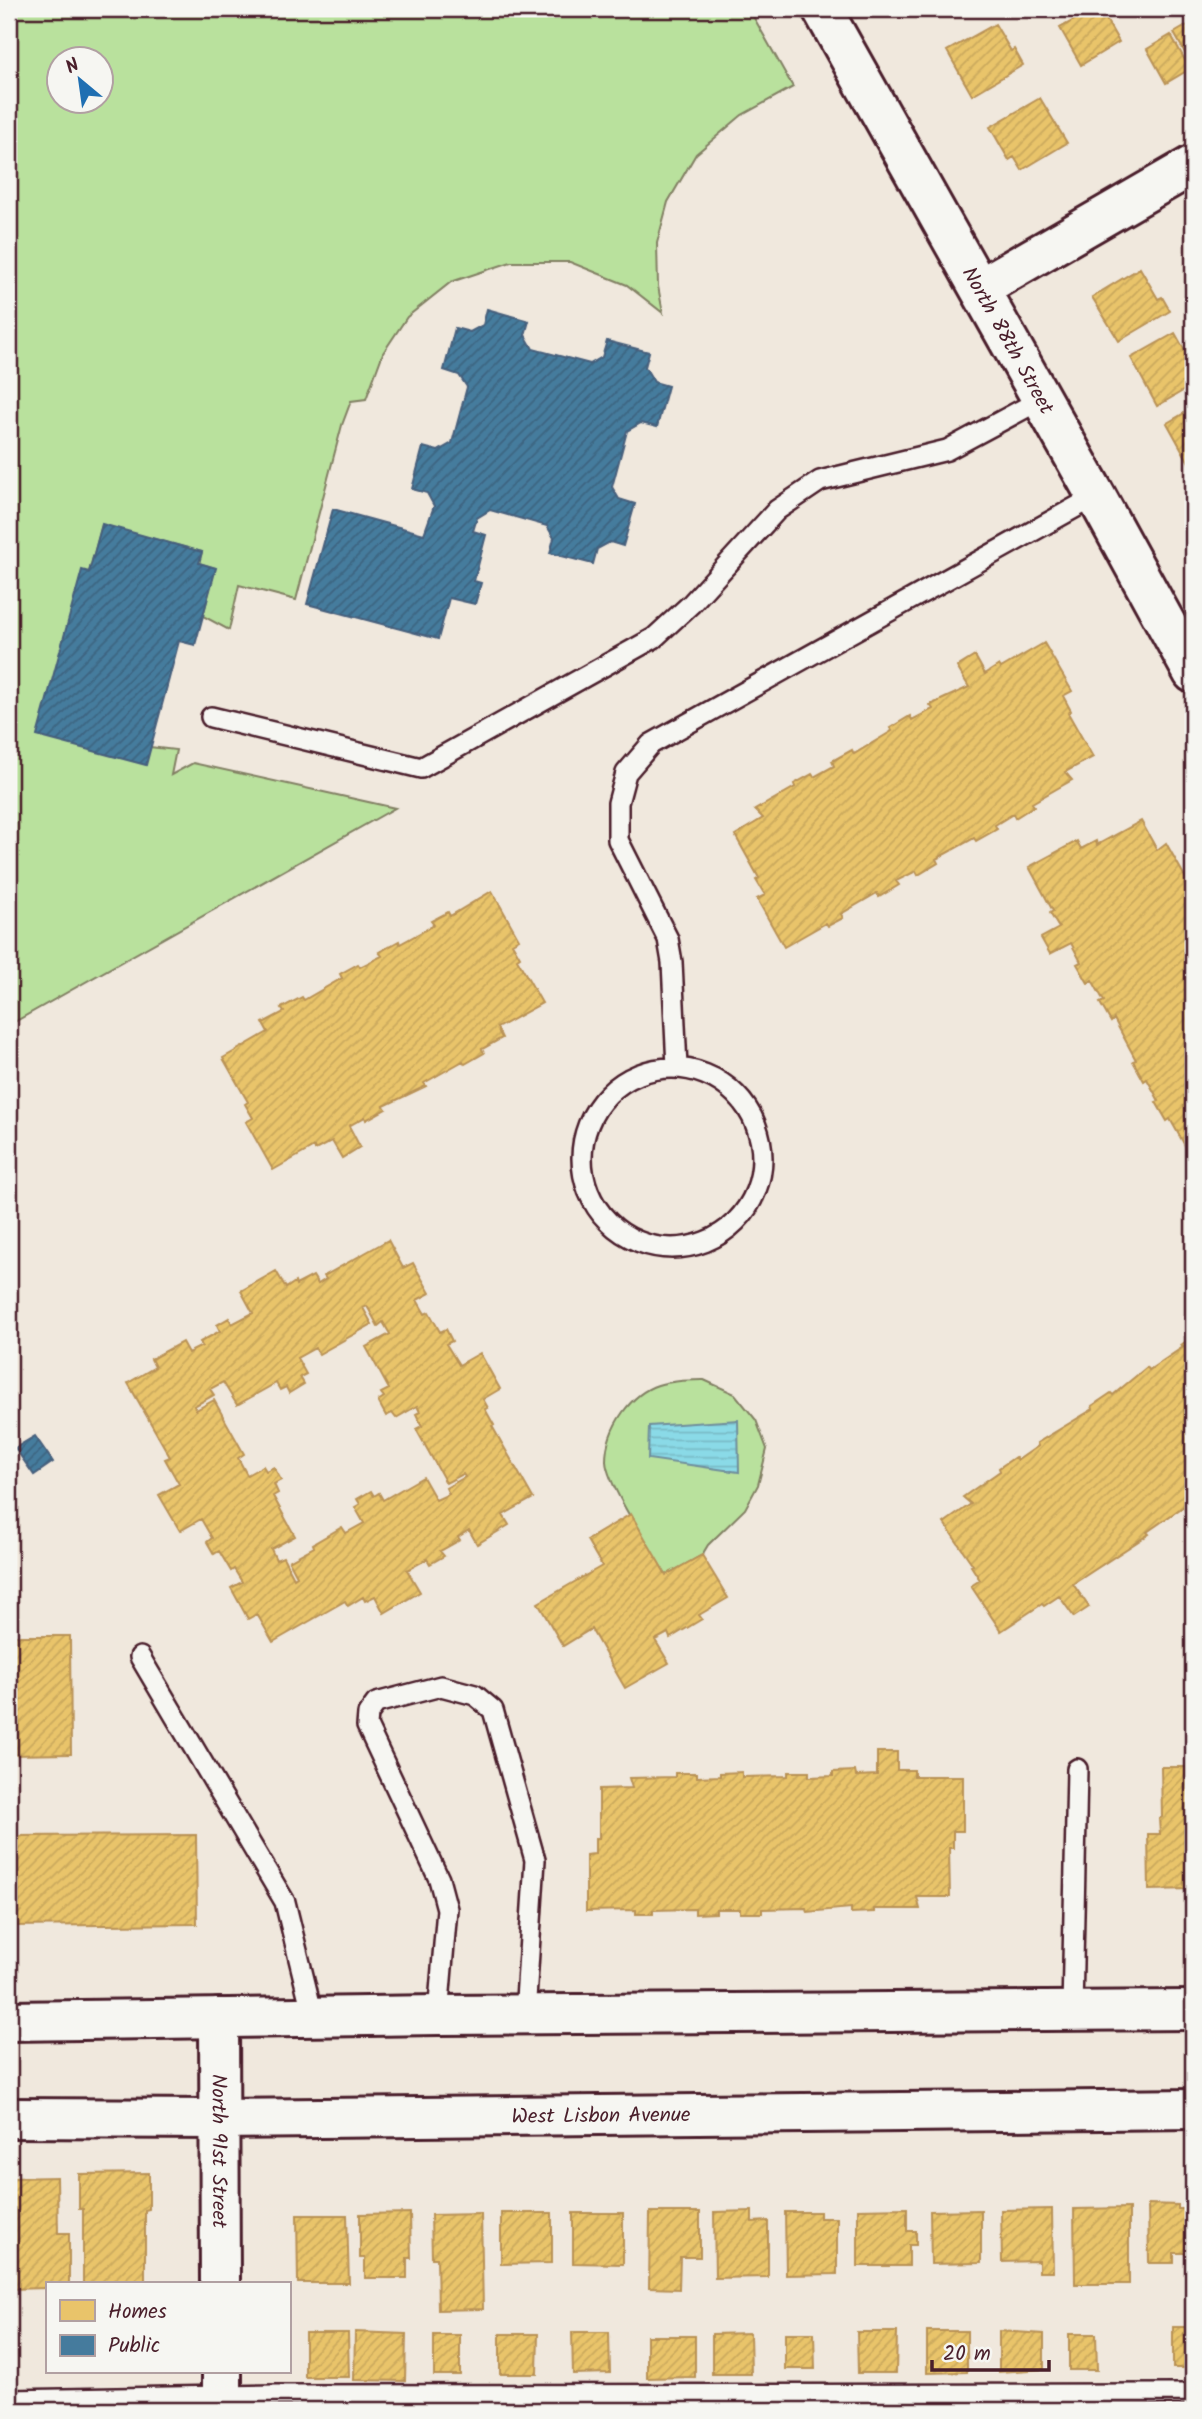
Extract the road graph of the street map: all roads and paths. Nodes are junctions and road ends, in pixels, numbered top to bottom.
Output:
1 (822, 9) edge
2 (1193, 165) edge
3 (979, 288) junction
4 (1042, 400) junction
5 (1096, 496) junction
6 (1193, 673) edge
7 (211, 717) dead end
8 (677, 1068) junction
9 (140, 1657) dead end
10 (1077, 1769) dead end
11 (1193, 2010) edge
12 (1072, 2011) junction
13 (525, 2014) junction
14 (438, 2015) junction
15 (313, 2016) junction
16 (219, 2018) junction
17 (9, 2021) edge
18 (1193, 2109) edge
19 (9, 2118) edge
20 (218, 2119) junction
21 (220, 2282) edge
22 (222, 2393) edge
23 (1193, 2394) edge
24 (9, 2400) edge

1 - 3 main road, North 88th Street
2 - 3 main road
3 - 4 main road, North 88th Street
4 - 5 main road, North 88th Street
4 - 7 lane
5 - 6 main road, North 88th Street
5 - 8 lane
8 - 8 lane
9 - 15 lane
10 - 12 lane
11 - 12 main road
12 - 13 main road
13 - 14 main road
13 - 14 lane
14 - 15 main road
15 - 16 main road
16 - 17 main road
16 - 20 main road, North 91st Street
18 - 20 main road, West Lisbon Avenue
19 - 20 main road, West Lisbon Avenue
20 - 21 main road, North 91st Street
22 - 23 lane
22 - 24 lane

